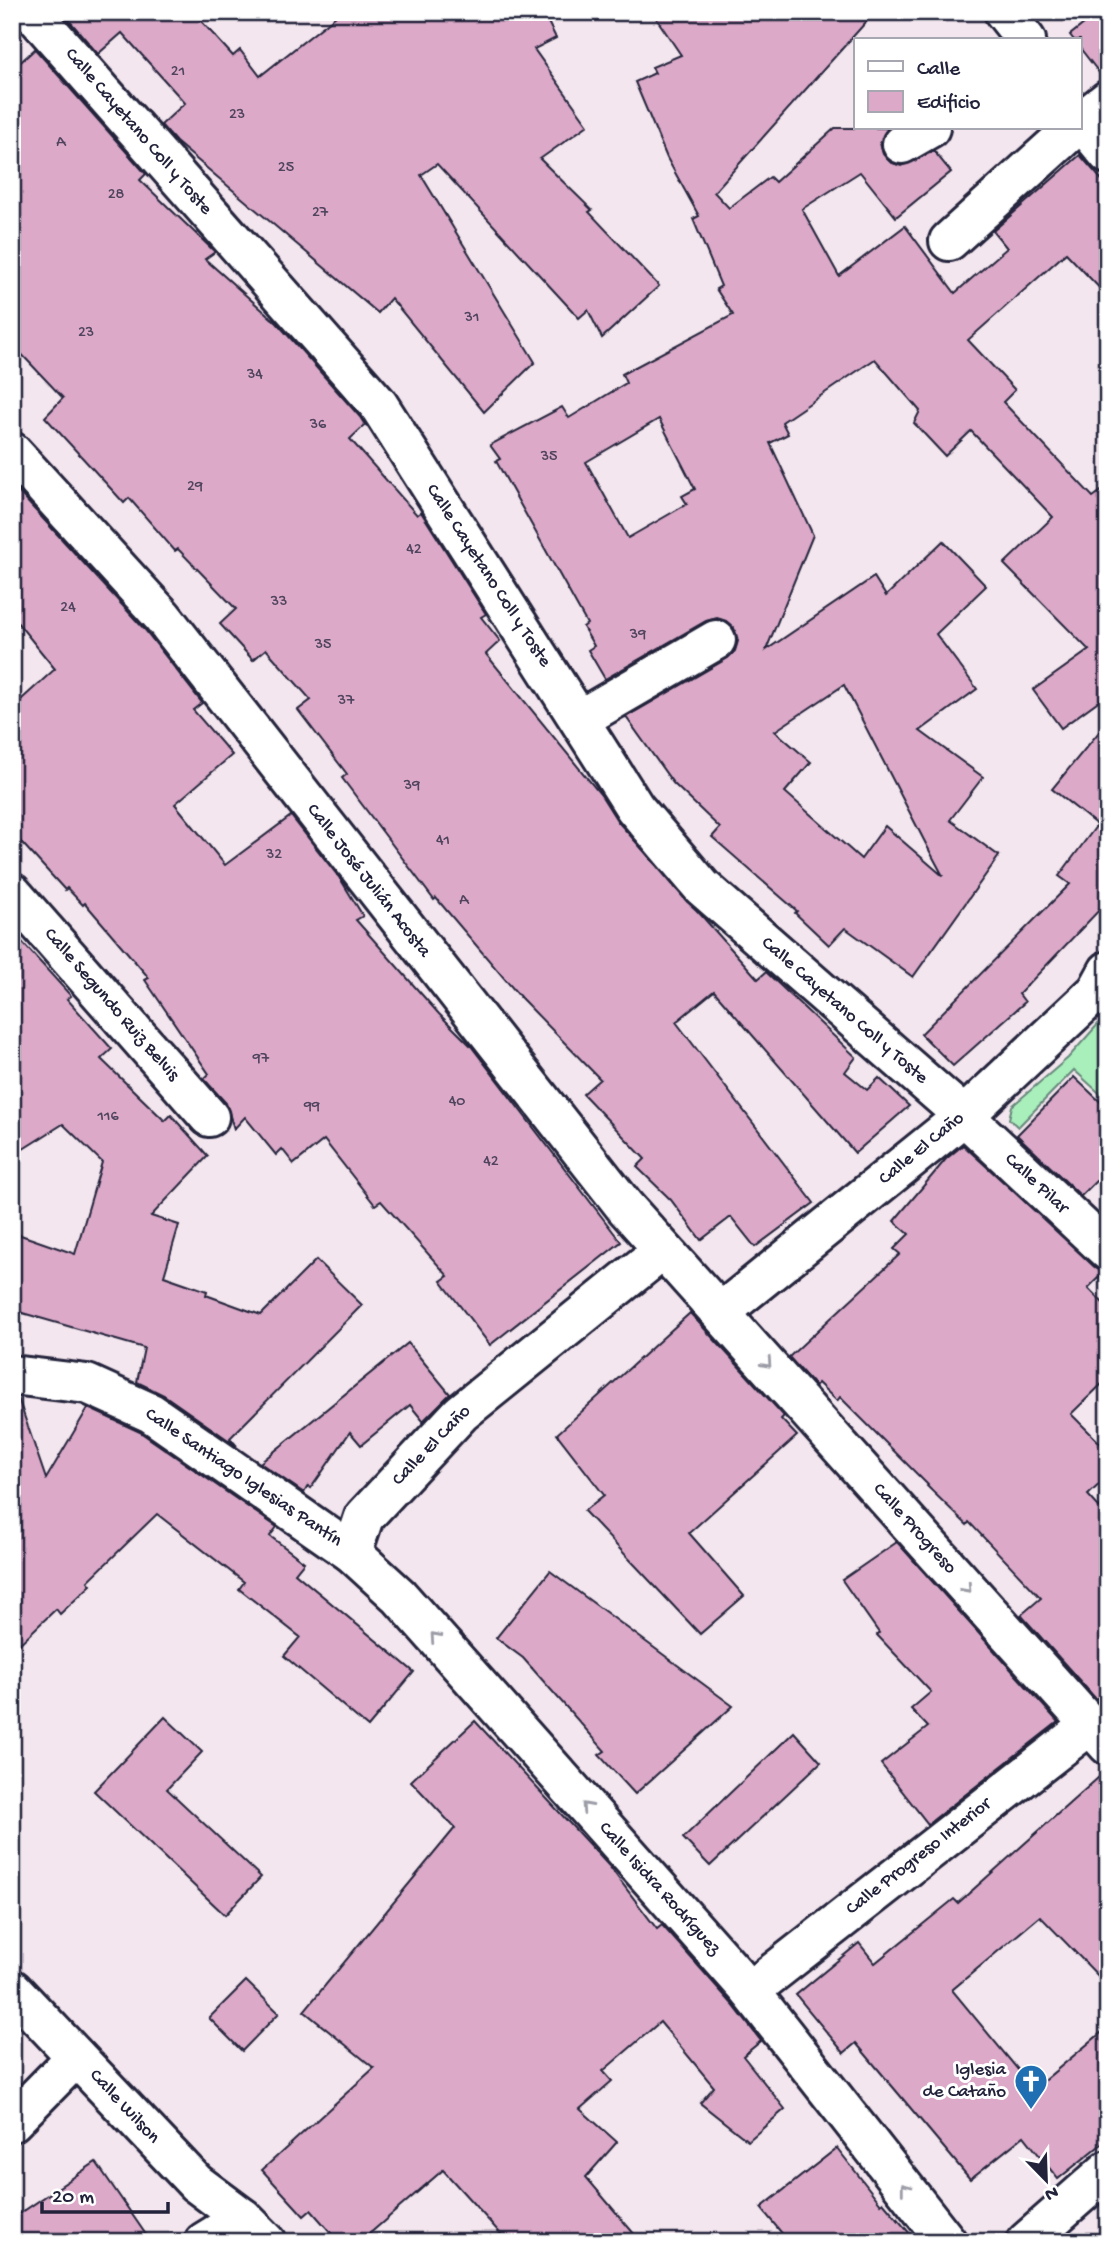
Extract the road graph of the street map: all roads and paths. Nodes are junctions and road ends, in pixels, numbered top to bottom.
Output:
1 (32, 12) edge
2 (1004, 12) edge
3 (1024, 38) edge
4 (1108, 100) edge
5 (1082, 120) edge
6 (1082, 123) edge
7 (1072, 130) edge
8 (1108, 154) edge
9 (949, 241) dead end
10 (12, 452) edge
11 (716, 640) dead end
12 (580, 719) junction
13 (12, 893) edge
14 (1108, 971) edge
15 (964, 1116) junction
16 (209, 1117) dead end
17 (663, 1250) junction
18 (1108, 1251) edge
19 (721, 1312) junction
20 (12, 1375) edge
21 (352, 1553) junction
22 (1099, 1735) edge
23 (12, 1989) edge
24 (750, 1991) junction
25 (76, 2057) junction
26 (12, 2122) edge
27 (1108, 2170) edge
28 (255, 2230) edge
29 (204, 2242) edge
30 (947, 2242) edge
31 (1026, 2242) edge

1 - 12 street, Calle Cayetano Coll y Toste
2 - 3 street
4 - 5 street
6 - 8 street
7 - 9 street
10 - 17 street, Calle José Julián Acosta
11 - 12 street
12 - 15 street, Calle Cayetano Coll y Toste
13 - 16 street, Calle Segundo Ruiz Belvis
14 - 15 street, Calle El Caño
15 - 18 street, Calle Pilar
15 - 19 street, Calle El Caño
17 - 19 street, Calle José Julián Acosta
17 - 21 street, Calle El Caño
19 -> 22 street, Calle Progreso
20 - 21 street, Calle Santiago Iglesias Pantín
24 -> 21 street, Calle Isidra Rodríguez
22 - 24 street, Calle Progreso Interior
23 - 25 street, Calle Wilson
30 -> 24 street, Calle Isidra Rodríguez
25 - 26 street
25 - 28 street, Calle Wilson
27 - 31 street
28 - 29 street

